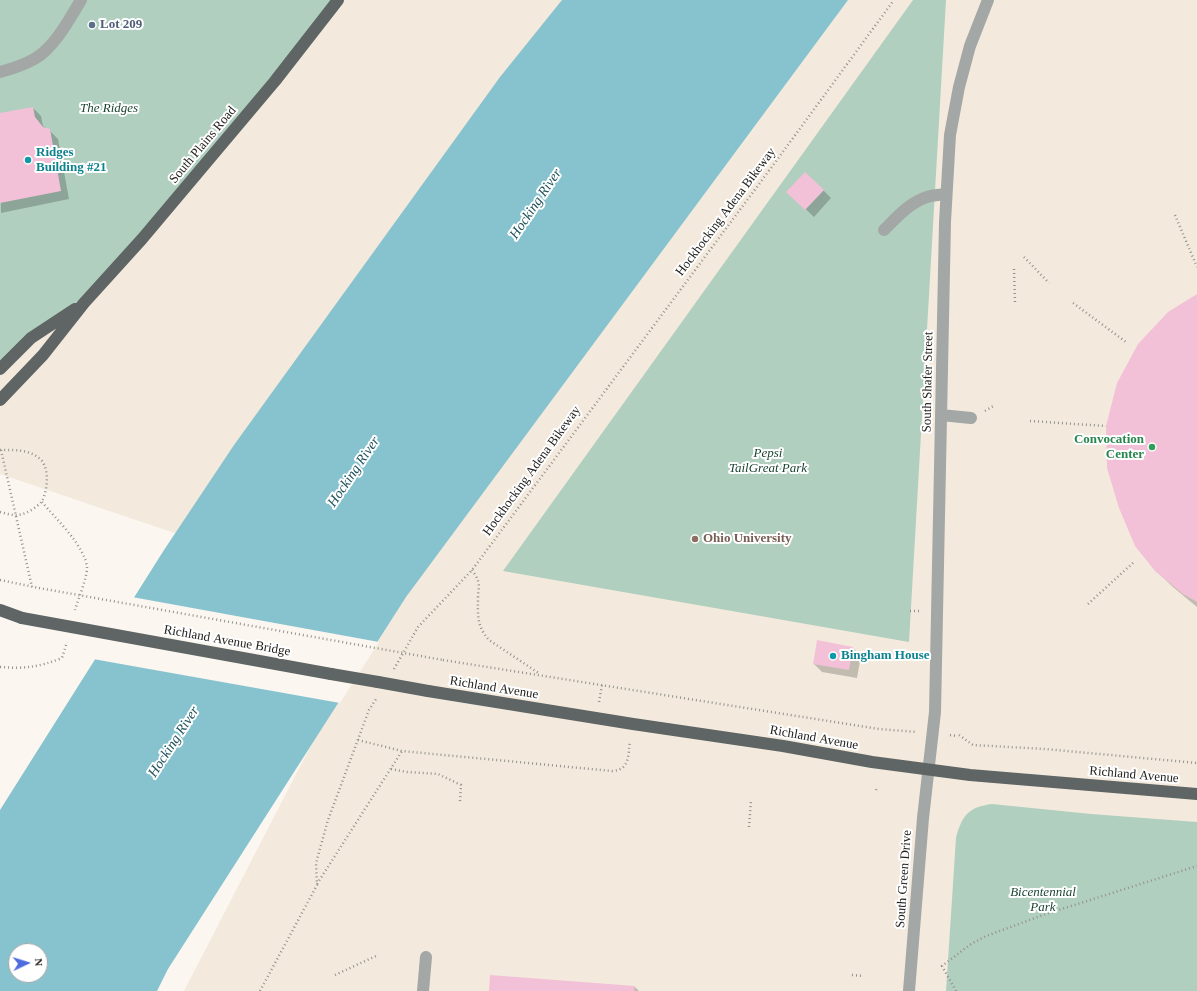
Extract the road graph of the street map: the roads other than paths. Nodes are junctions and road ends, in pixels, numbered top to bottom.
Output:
1 (81, 0) edge
2 (338, 0) edge
3 (988, 0) edge
4 (0, 72) edge
5 (946, 194) junction
6 (884, 230) dead end
7 (84, 302) junction
8 (0, 369) edge
9 (0, 400) edge
10 (941, 415) junction
11 (971, 418) dead end
12 (0, 610) edge
13 (0, 618) edge
14 (22, 618) junction
15 (428, 691) joint
16 (927, 769) junction
17 (1197, 794) edge
18 (426, 957) dead end
19 (423, 991) edge
20 (909, 991) edge

1 - 4 street
2 - 7 main road, South Plains Road
3 - 5 street, South Shafer Street
5 - 6 street
5 - 10 street, South Shafer Street
7 - 8 main road, South Plains Road
7 - 9 main road, South Plains Road
10 - 11 street
10 - 16 street, South Shafer Street
12 - 14 main road
13 - 14 main road
14 - 15 main road, Richland Avenue Bridge, bridge
15 - 16 main road, Richland Avenue
16 - 17 main road, Richland Avenue
16 - 20 street, South Green Drive
18 - 19 street

